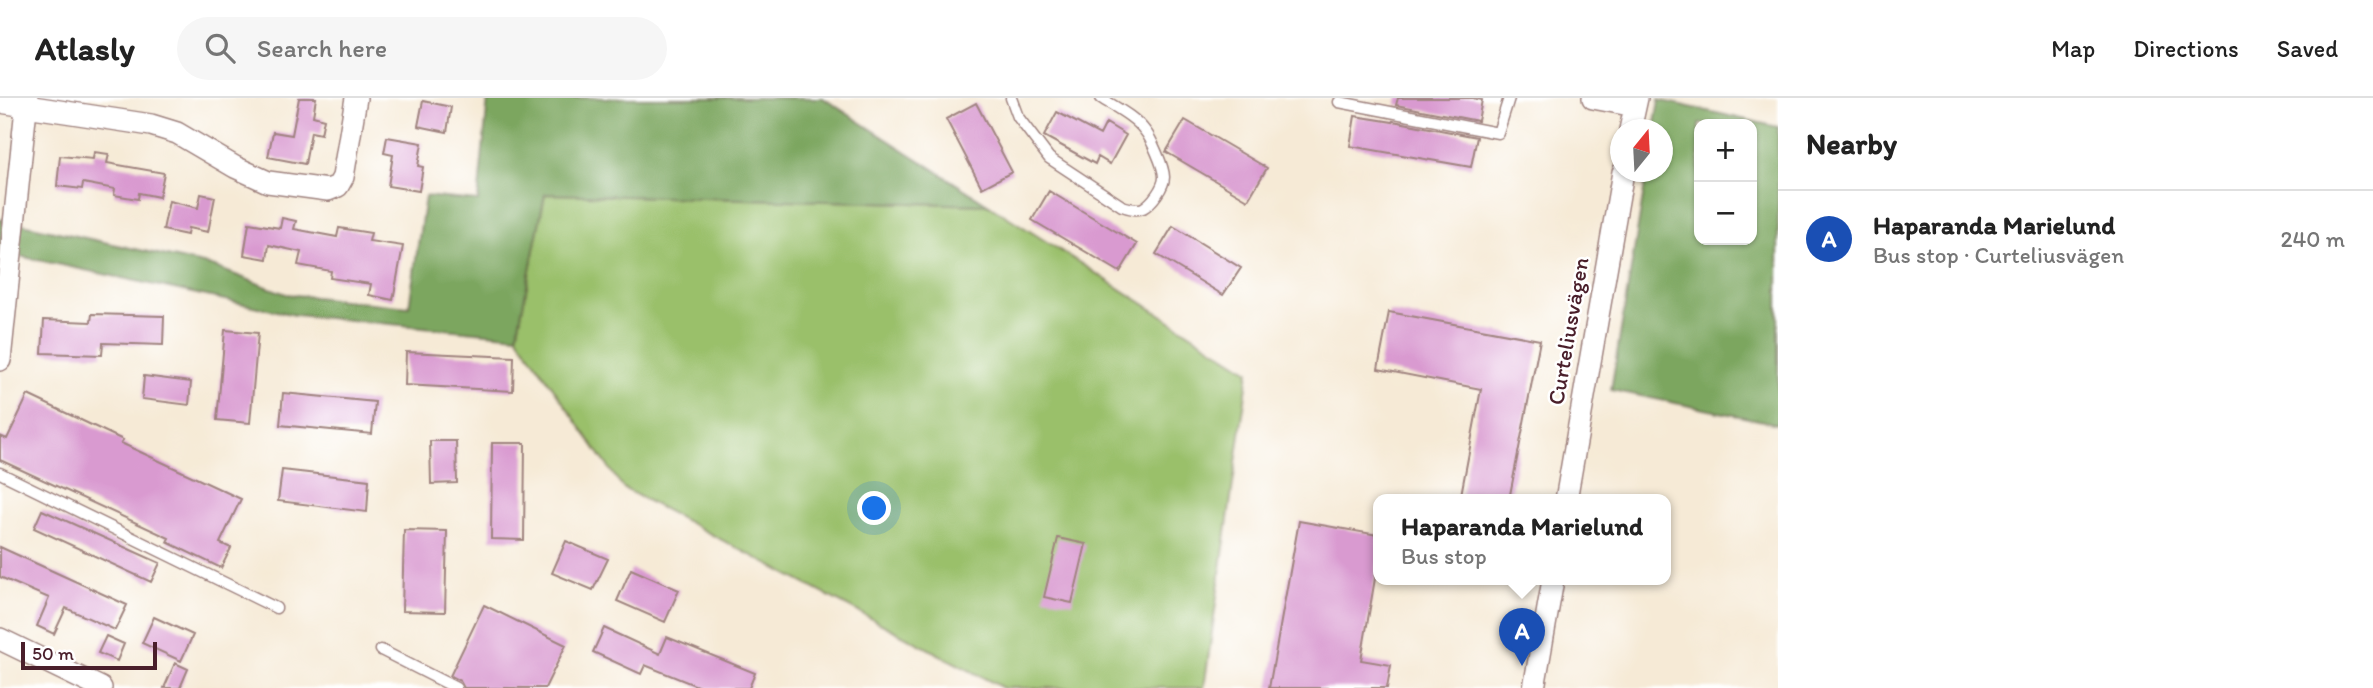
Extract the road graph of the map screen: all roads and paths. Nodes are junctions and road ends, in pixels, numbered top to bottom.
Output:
1 (356, 98) edge
2 (1011, 98) edge
3 (1101, 98) edge
4 (1509, 98) edge
5 (1593, 98) edge
6 (0, 102) edge
7 (27, 102) edge
8 (1339, 102) dead end
9 (1636, 102) edge
10 (1621, 182) edge
11 (0, 360) edge
12 (0, 473) edge
13 (1567, 494) edge
14 (1552, 585) edge
15 (275, 608) dead end
16 (0, 639) edge
17 (380, 650) dead end
18 (101, 688) edge
19 (456, 688) edge
20 (1534, 688) edge

1 - 7 street
2 - 3 lane
4 - 8 lane
5 - 9 street
6 - 7 street
7 - 11 street
10 - 13 street, Curteliusvägen
12 - 15 lane
14 - 20 street
16 - 18 street
17 - 19 lane

